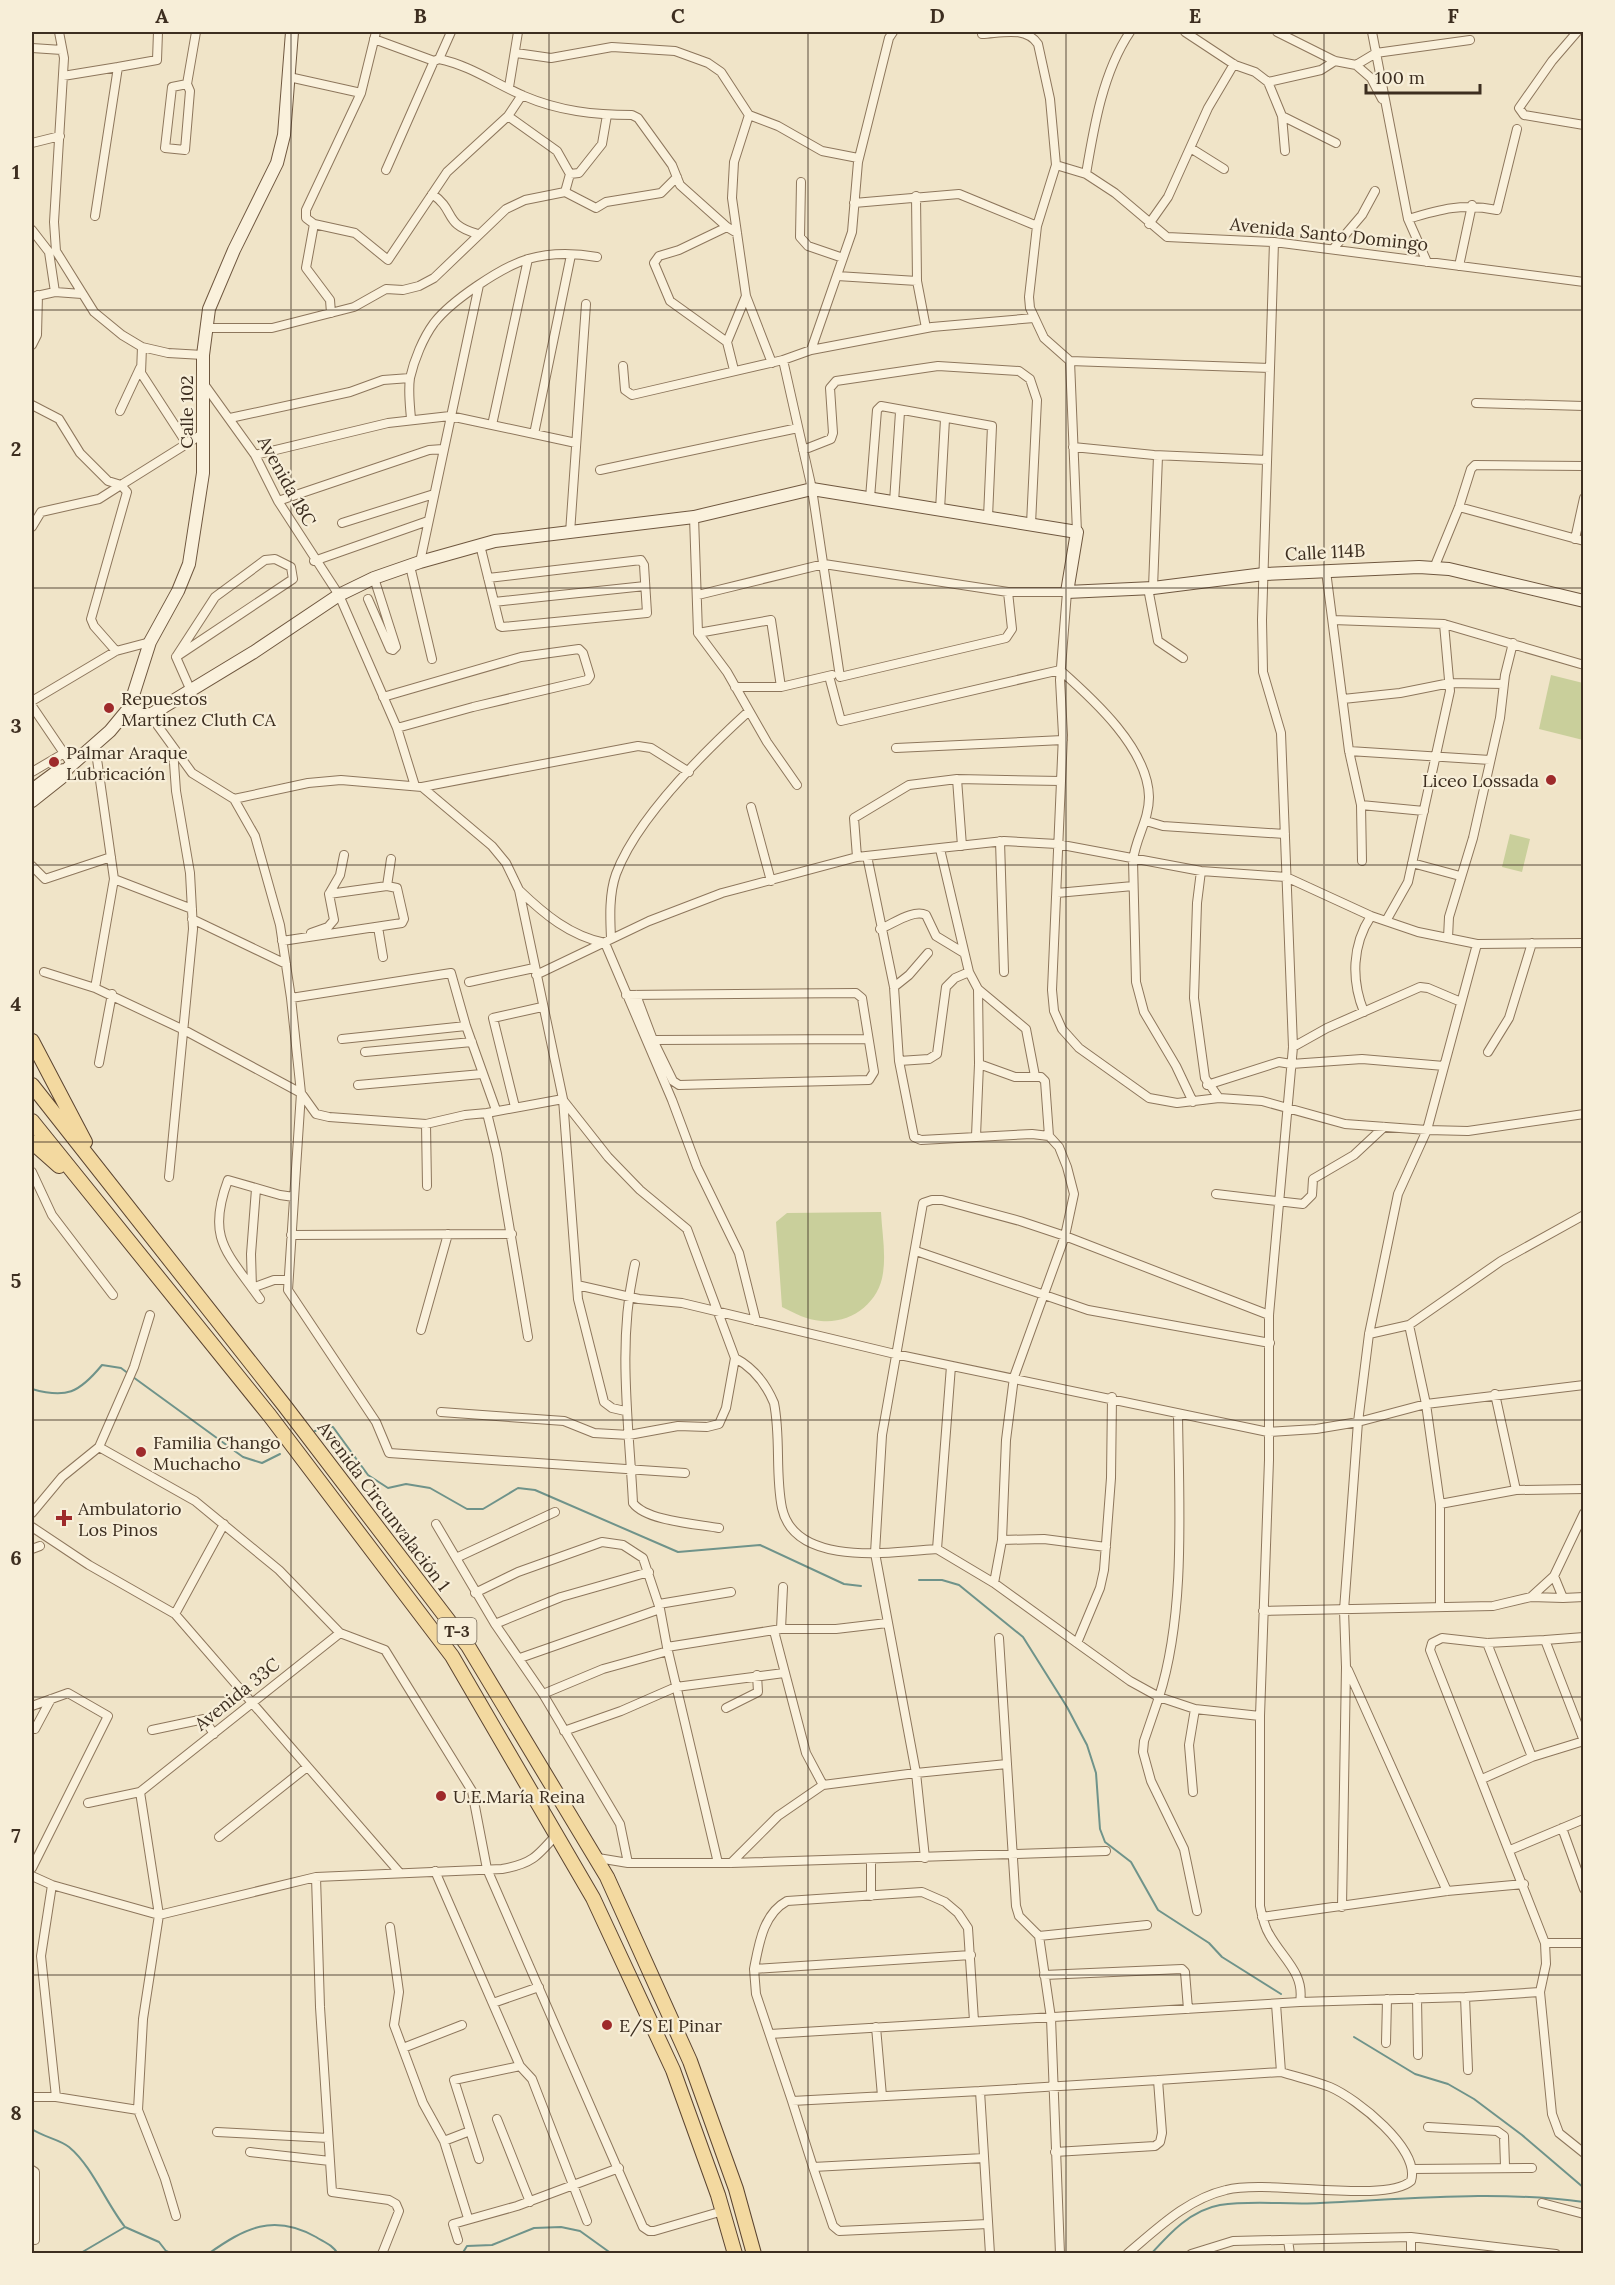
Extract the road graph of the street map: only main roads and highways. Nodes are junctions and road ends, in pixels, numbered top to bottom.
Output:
1 (32, 1041) edge
2 (32, 1085) edge
3 (32, 1121) edge
4 (32, 1142) edge
5 (101, 1173) junction
6 (83, 1187) junction
7 (735, 2253) edge
8 (754, 2253) edge

1 - 5 main road
2 - 5 main road, Avenida Circunvalación 1 / T-3
3 - 6 main road, Avenida Circunvalación 1 / T-3
4 - 6 main road
5 - 8 main road, Avenida Circunvalación 1 / T-3
6 - 7 main road, Avenida Circunvalación 1 / T-3

